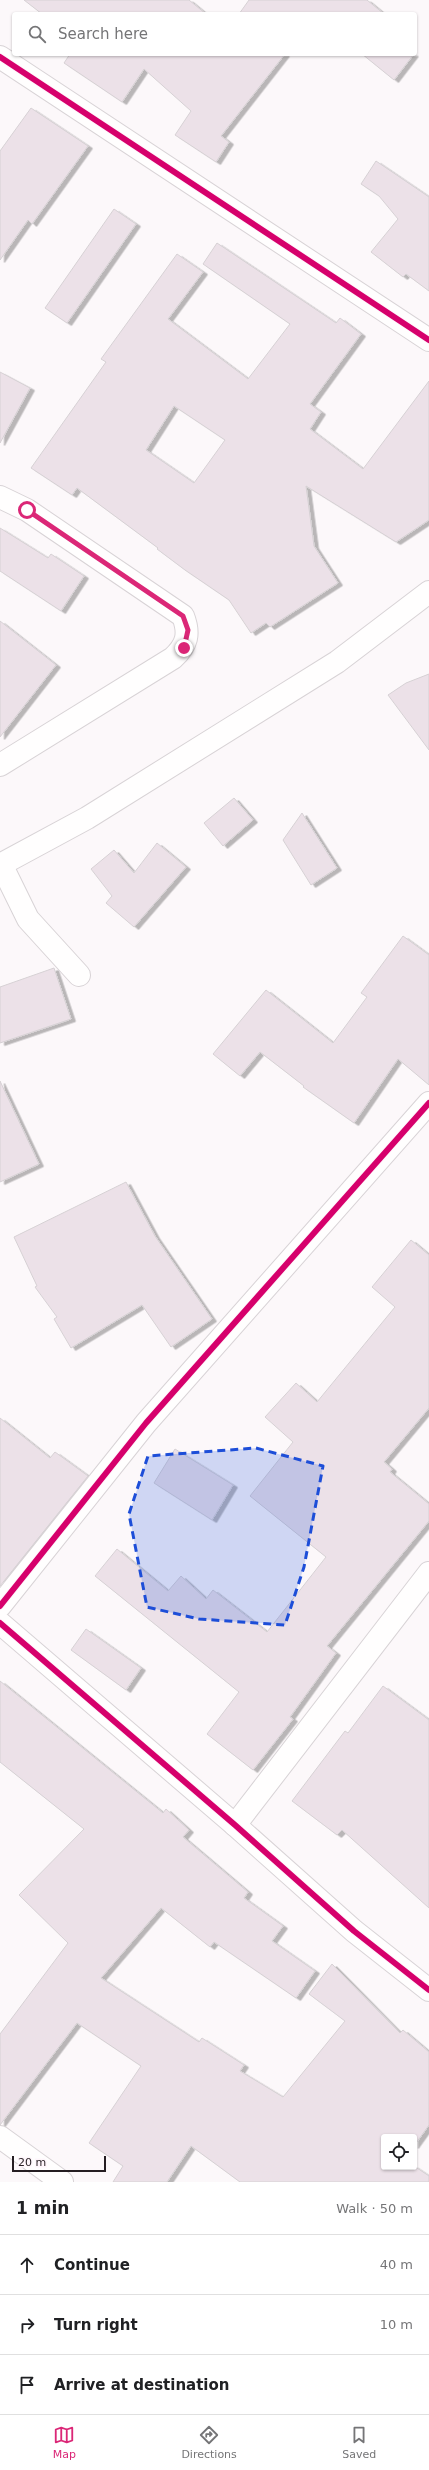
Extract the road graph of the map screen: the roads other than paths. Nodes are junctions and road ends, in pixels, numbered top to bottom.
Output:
1 (0, 57) edge
2 (429, 340) edge
3 (0, 497) edge
4 (429, 592) edge
5 (0, 765) edge
6 (1, 864) edge
7 (79, 975) dead end
8 (429, 1103) edge
9 (429, 1573) edge
10 (0, 1606) edge
11 (0, 1623) edge
12 (236, 1826) junction
13 (429, 1990) edge
14 (0, 2136) edge
15 (62, 2182) edge

1 - 2 street
3 - 5 street
4 - 6 street
6 - 7 street
8 - 10 street
9 - 12 street
11 - 12 street
12 - 13 street
14 - 15 street

